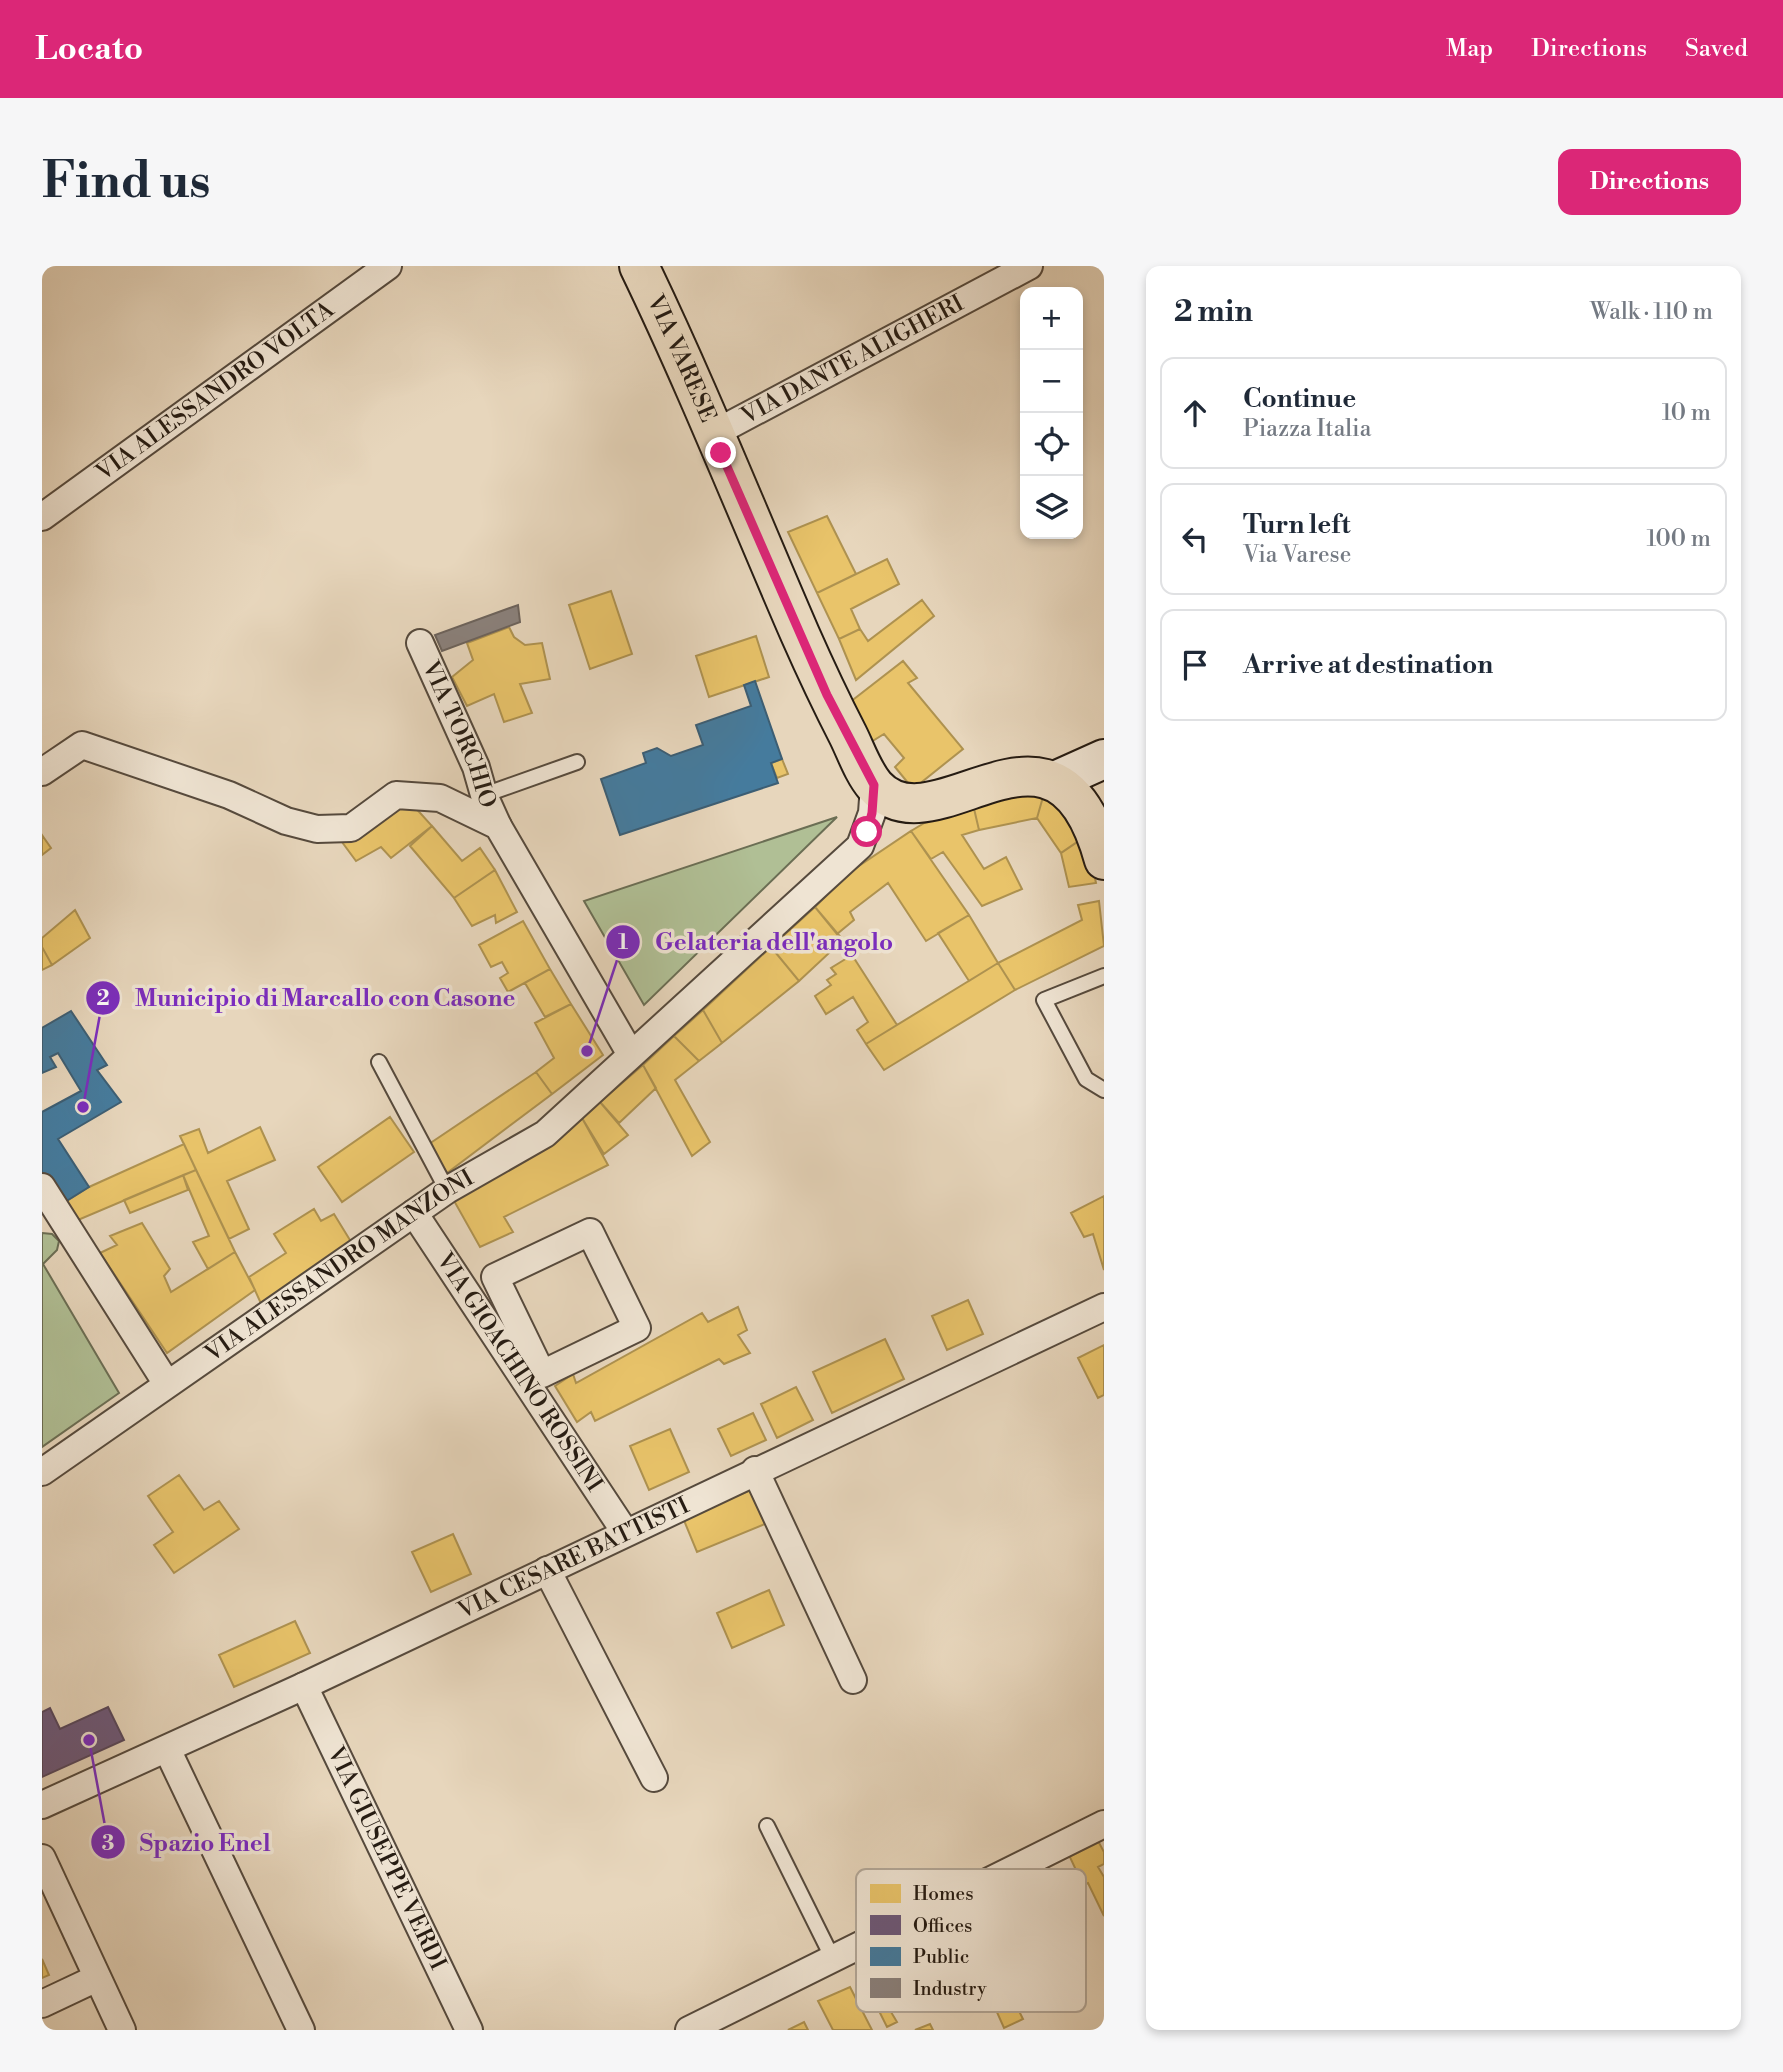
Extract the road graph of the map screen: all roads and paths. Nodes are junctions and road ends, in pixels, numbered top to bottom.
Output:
1 (388, 266) edge
2 (1028, 266) edge
3 (643, 267) edge
4 (713, 434) junction
5 (42, 517) edge
6 (420, 643) dead end
7 (1104, 759) edge
8 (577, 762) dead end
9 (42, 772) edge
10 (1055, 780) junction
11 (874, 785) junction
12 (484, 795) junction
13 (498, 826) junction
14 (1104, 860) edge
15 (1104, 976) edge
16 (630, 1053) junction
17 (379, 1062) dead end
18 (1104, 1090) edge
19 (447, 1190) junction
20 (44, 1191) edge
21 (414, 1213) junction
22 (1104, 1307) edge
23 (542, 1374) joint
24 (166, 1384) junction
25 (755, 1470) junction
26 (42, 1472) edge
27 (625, 1532) junction
28 (547, 1570) junction
29 (853, 1680) dead end
30 (304, 1686) junction
31 (166, 1749) junction
32 (654, 1778) dead end
33 (42, 1805) edge
34 (1104, 1824) edge
35 (767, 1826) dead end
36 (42, 1858) edge
37 (1014, 1869) edge
38 (856, 1948) edge
39 (833, 1959) junction
40 (97, 1978) junction
41 (42, 2004) edge
42 (122, 2030) edge
43 (301, 2030) edge
44 (469, 2030) edge
45 (689, 2030) edge

1 - 5 street, VIA ALESSANDRO VOLTA
2 - 4 street, VIA DANTE ALIGHERI
3 - 4 main road, VIA VARESE
4 - 11 main road, VIA VARESE
6 - 12 street, VIA TORCHIO
7 - 10 street
8 - 12 lane
9 - 13 street
10 - 11 main road
10 - 14 main road
11 - 16 street, VIA ALESSANDRO MANZONI
12 - 13 street, VIA TORCHIO
13 - 16 street, VIA TORCHIO
15 - 18 lane
16 - 19 street, VIA ALESSANDRO MANZONI
17 - 19 lane
19 - 21 street, VIA ALESSANDRO MANZONI
20 - 24 street
21 - 24 street, VIA ALESSANDRO MANZONI
21 - 27 street, VIA GIOACHINO ROSSINI
22 - 25 street, VIA CESARE BATTISTI
23 - 23 street
24 - 26 street, VIA ALESSANDRO MANZONI
25 - 27 street, VIA CESARE BATTISTI
25 - 29 street
27 - 28 street, VIA CESARE BATTISTI
28 - 30 street, VIA CESARE BATTISTI
28 - 32 street
30 - 31 street, VIA CESARE BATTISTI
30 - 44 street, VIA GIUSEPPE VERDI
31 - 33 street, VIA CESARE BATTISTI
31 - 43 street
34 - 37 street
35 - 39 lane
36 - 40 street
38 - 39 street
39 - 45 street
40 - 41 street
40 - 42 street

